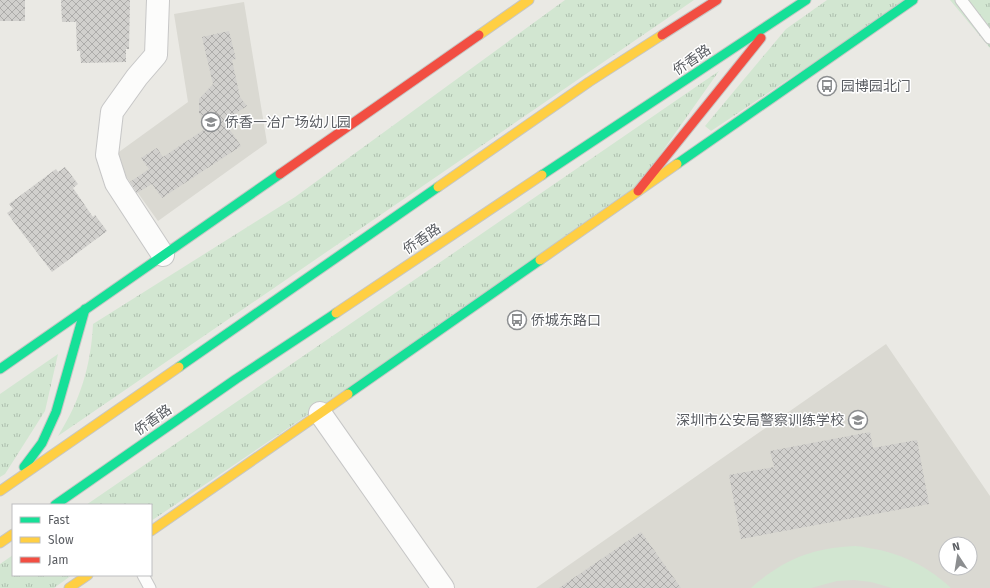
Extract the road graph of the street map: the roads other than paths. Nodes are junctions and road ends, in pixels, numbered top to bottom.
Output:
1 (158, 0) edge
2 (529, 0) edge
3 (717, 0) edge
4 (806, 0) edge
5 (913, 0) edge
6 (961, 0) edge
7 (775, 21) junction
8 (990, 38) edge
9 (638, 191) junction
10 (163, 255) junction
11 (85, 310) junction
12 (0, 369) edge
13 (320, 413) junction
14 (14, 481) junction
15 (0, 491) edge
16 (56, 504) edge
17 (152, 530) edge
18 (12, 535) edge
19 (0, 543) edge
20 (87, 576) edge
21 (144, 576) edge
22 (69, 588) edge
23 (150, 588) edge
24 (443, 588) edge

1 - 10 street
2 - 10 main road
3 - 14 main road, 侨香路
4 - 7 main road, 侨香路
5 - 9 main road
6 - 8 lane
7 - 9 main road
7 - 16 main road, 侨香路
9 - 13 main road
10 - 11 main road
11 - 12 main road
11 - 14 main road
13 - 17 main road
13 - 24 street
14 - 15 main road, 侨香路
18 - 19 main road
20 - 22 main road
21 - 23 lane

